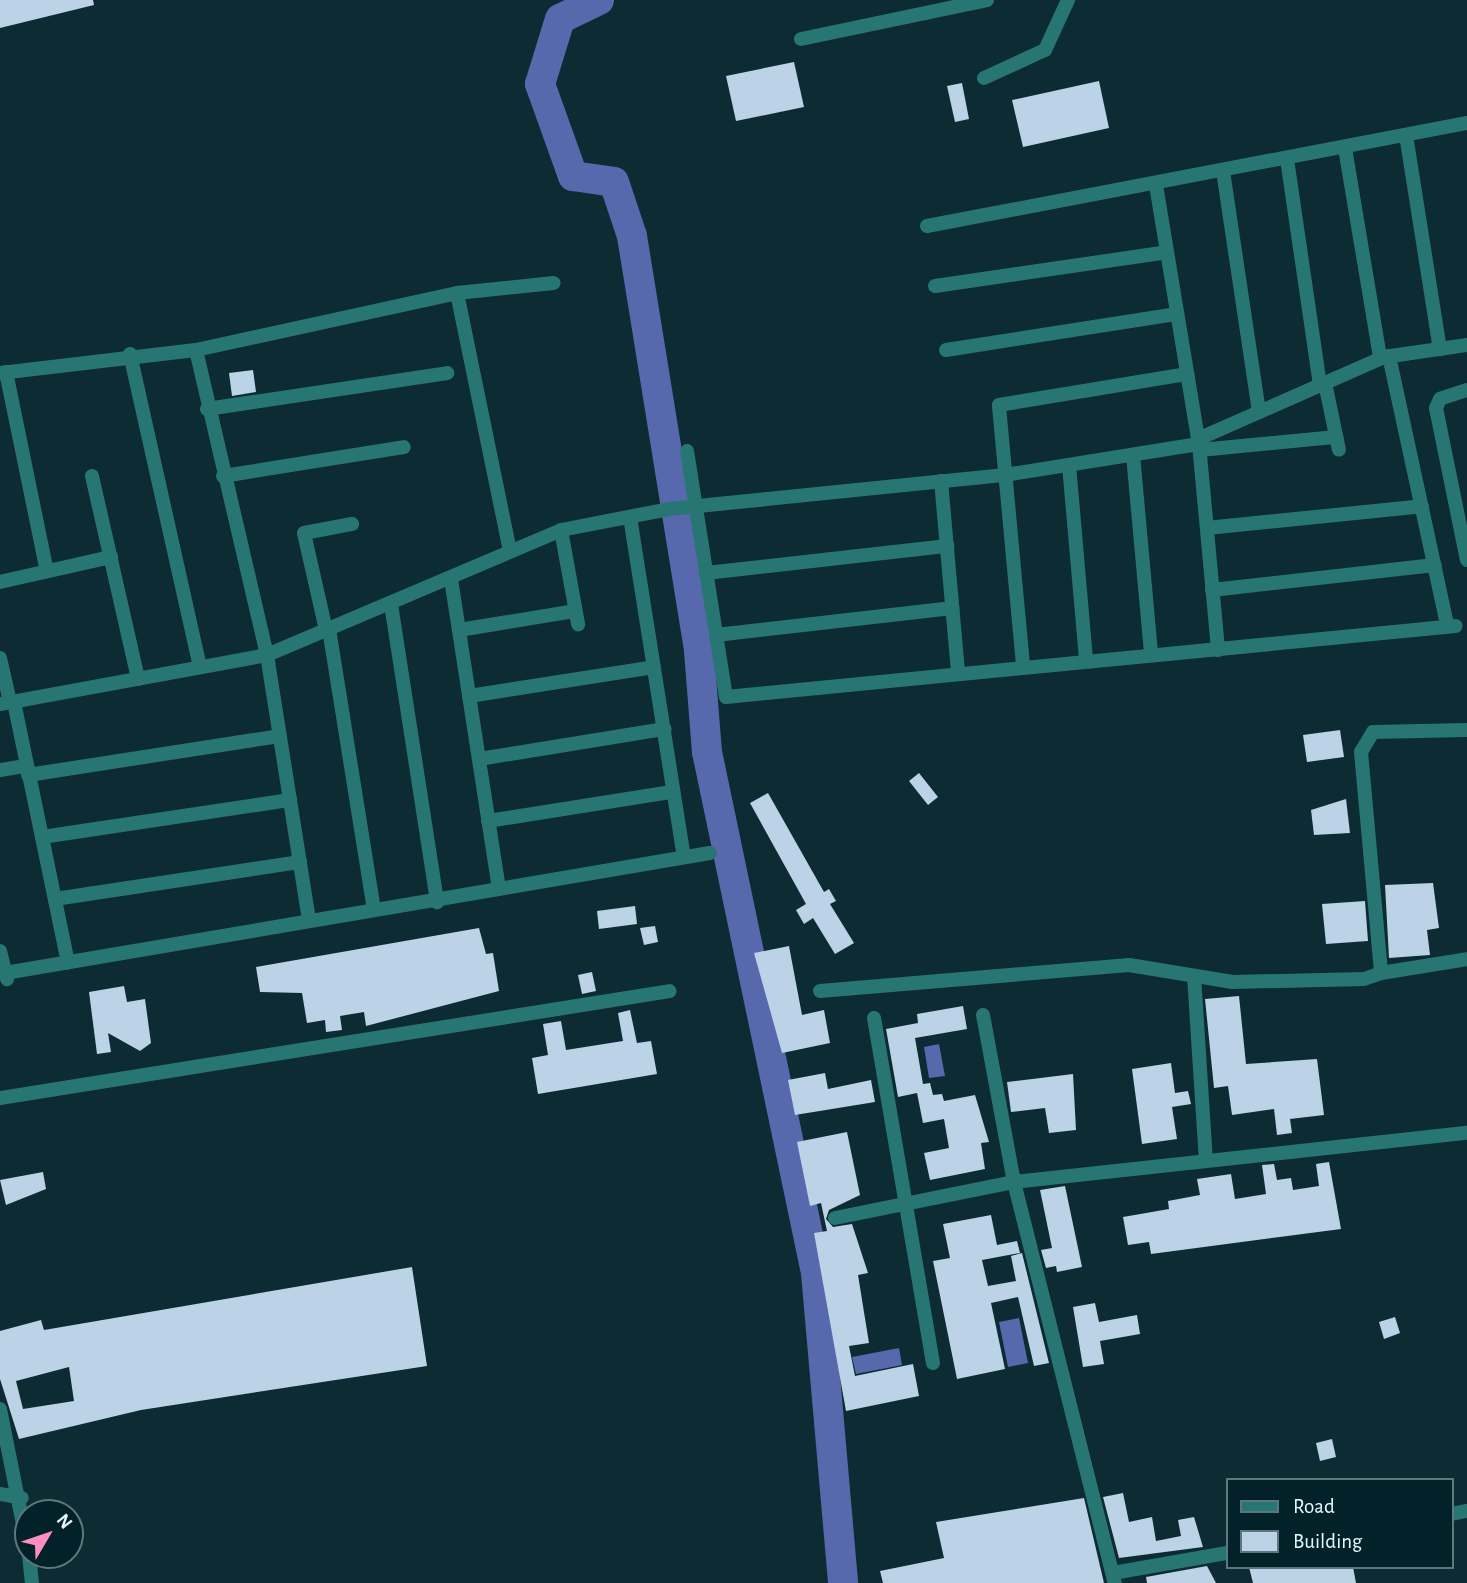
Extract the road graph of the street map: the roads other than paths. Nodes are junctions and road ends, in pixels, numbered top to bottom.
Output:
1 (987, 0) edge
2 (1068, 0) edge
3 (801, 39) dead end
4 (984, 78) dead end
5 (1467, 123) edge
6 (1406, 135) junction
7 (1345, 148) junction
8 (1287, 159) junction
9 (1223, 172) junction
10 (1156, 185) junction
11 (927, 226) dead end
12 (1167, 252) junction
13 (553, 283) dead end
14 (935, 286) dead end
15 (457, 293) junction
16 (1177, 314) junction
17 (1467, 345) edge
18 (1440, 349) junction
19 (196, 350) junction
20 (946, 350) dead end
21 (130, 354) junction
22 (1385, 357) junction
23 (3, 373) edge
24 (447, 373) dead end
25 (1187, 374) junction
26 (1322, 384) junction
27 (1467, 390) edge
28 (207, 409) junction
29 (1258, 412) junction
30 (1199, 444) junction
31 (404, 447) dead end
32 (687, 452) dead end
33 (1133, 455) junction
34 (1069, 465) junction
35 (223, 475) junction
36 (1005, 475) junction
37 (92, 476) dead end
38 (941, 481) junction
39 (692, 506) junction
40 (1422, 506) junction
41 (630, 517) junction
42 (352, 524) dead end
43 (1207, 528) junction
44 (561, 530) junction
45 (947, 546) junction
46 (510, 552) junction
47 (111, 557) junction
48 (1467, 560) edge
49 (1435, 565) junction
50 (47, 571) junction
51 (706, 573) junction
52 (451, 579) junction
53 (0, 582) edge
54 (1212, 590) junction
55 (391, 604) junction
56 (952, 608) junction
57 (327, 630) junction
58 (459, 630) junction
59 (716, 635) junction
60 (1218, 650) junction
61 (1151, 652) junction
62 (267, 655) junction
63 (0, 658) edge
64 (1086, 659) junction
65 (1023, 665) junction
66 (200, 667) junction
67 (654, 667) junction
68 (957, 671) junction
69 (138, 679) junction
70 (469, 696) junction
71 (8, 703) edge
72 (665, 729) junction
73 (1467, 730) edge
74 (279, 736) junction
75 (479, 759) junction
76 (0, 770) edge
77 (27, 770) junction
78 (672, 792) junction
79 (290, 800) junction
80 (488, 821) junction
81 (42, 837) junction
82 (710, 853) dead end
83 (684, 857) junction
84 (300, 862) junction
85 (499, 888) junction
86 (55, 899) junction
87 (437, 900) junction
88 (374, 909) junction
89 (309, 920) junction
90 (0, 951) edge
91 (1467, 959) edge
92 (68, 962) junction
93 (1381, 973) junction
94 (1194, 975) junction
95 (670, 991) dead end
96 (820, 991) dead end
97 (983, 1015) dead end
98 (874, 1018) dead end
99 (0, 1098) edge
100 (1467, 1133) edge
101 (1206, 1160) junction
102 (1014, 1182) junction
103 (904, 1204) junction
104 (835, 1218) dead end
105 (933, 1363) dead end
106 (0, 1409) edge
107 (2, 1426) edge
108 (0, 1494) edge
109 (22, 1497) joint
110 (1226, 1553) edge
111 (1114, 1578) edge

1 - 3 street
2 - 4 street
5 - 6 street
6 - 7 street
6 - 18 street
7 - 8 street
7 - 22 street
8 - 9 street
8 - 26 street
9 - 10 street
9 - 29 street
10 - 11 street
10 - 12 street
12 - 14 street
12 - 16 street
13 - 15 street
15 - 19 street
15 - 46 street
16 - 20 street
16 - 25 street
17 - 18 street
18 - 22 street
19 - 21 street
19 - 28 street
21 - 23 street
21 - 66 street
22 - 26 street
22 - 40 street
23 - 50 street
24 - 28 street
25 - 30 street
25 - 36 street
26 - 29 street
26 - 30 street
27 - 48 street
28 - 35 street
29 - 30 street
30 - 33 street
30 - 43 street
31 - 35 street
32 - 39 street
33 - 34 street
33 - 61 street
34 - 36 street
34 - 64 street
35 - 62 street
36 - 38 street
36 - 65 street
37 - 47 street
38 - 39 street
38 - 45 street
39 - 41 street
39 - 51 street
40 - 43 street
40 - 49 street
41 - 44 street
41 - 67 street
42 - 57 street
43 - 54 street
44 - 46 street
44 - 58 street
45 - 51 street
45 - 56 street
46 - 52 street
47 - 50 street
47 - 69 street
49 - 54 street
49 - 60 street
50 - 53 street
51 - 59 street
52 - 55 street
52 - 58 street
54 - 60 street
55 - 57 street
55 - 87 street
56 - 59 street
56 - 68 street
57 - 62 street
57 - 88 street
58 - 70 street
59 - 68 street
60 - 61 street
61 - 64 street
62 - 66 street
62 - 74 street
63 - 71 street
64 - 65 street
65 - 68 street
66 - 69 street
67 - 70 street
67 - 72 street
69 - 71 street
70 - 75 street
71 - 77 street
72 - 75 street
72 - 78 street
73 - 93 street
74 - 77 street
74 - 79 street
75 - 80 street
76 - 77 street
77 - 81 street
78 - 80 street
78 - 83 street
79 - 81 street
79 - 84 street
80 - 85 street
81 - 86 street
82 - 83 street
83 - 85 street
84 - 86 street
84 - 89 street
85 - 87 street
86 - 92 street
87 - 88 street
88 - 89 street
89 - 92 street
90 - 92 street
91 - 93 street
93 - 94 street
94 - 96 street
94 - 101 street
95 - 99 street
97 - 102 street
98 - 103 street
100 - 101 street
101 - 102 street
102 - 103 street
102 - 111 street
103 - 104 street
103 - 105 street
106 - 107 street
107 - 109 street
108 - 109 street
110 - 111 street

